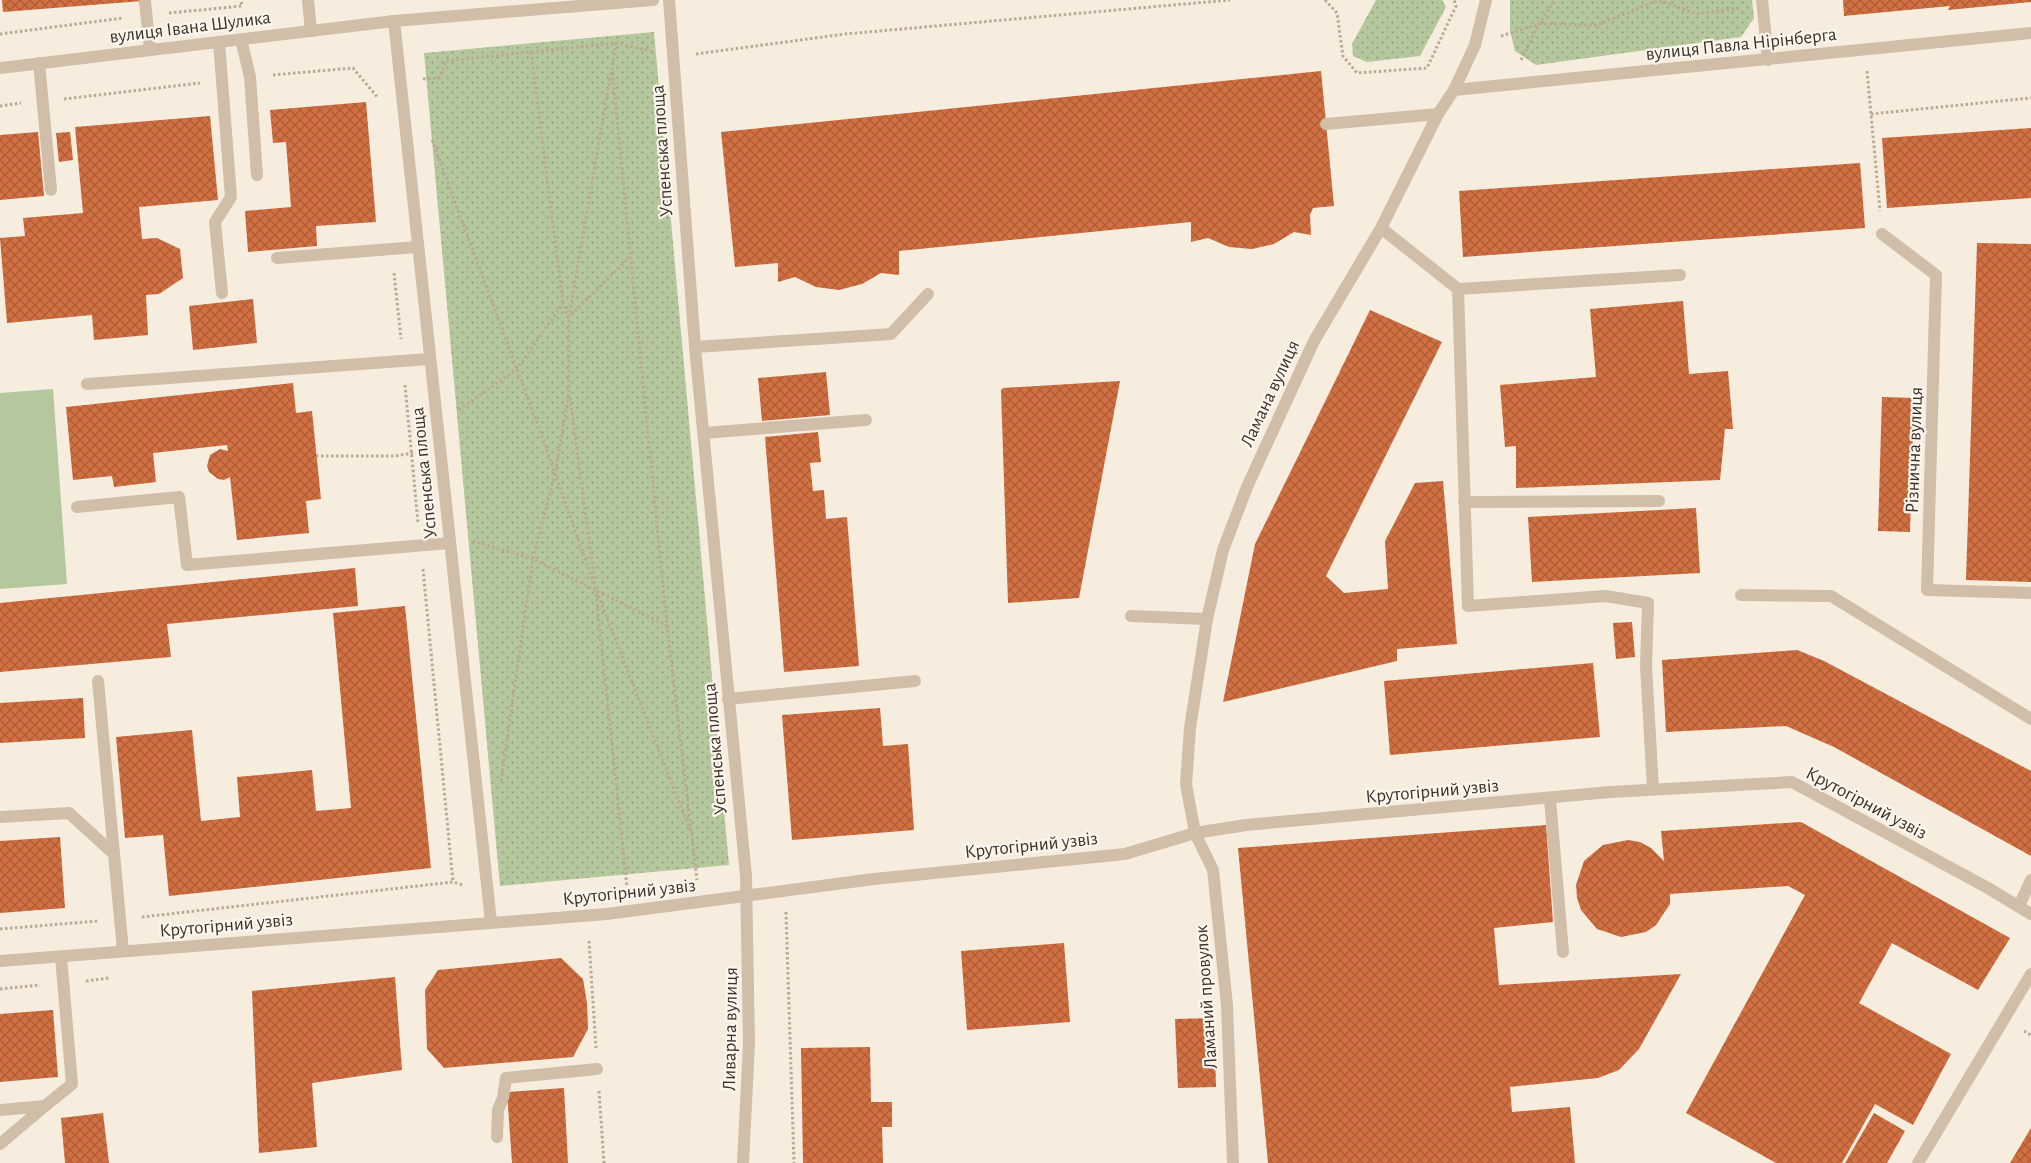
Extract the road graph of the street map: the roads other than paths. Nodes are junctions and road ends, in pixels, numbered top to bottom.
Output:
1 (308, 0) edge
2 (653, 0) edge
3 (669, 0) edge
4 (1486, 0) edge
5 (145, 1) edge
6 (1762, 3) edge
7 (394, 21) junction
8 (311, 31) junction
9 (2031, 34) edge
10 (242, 39) junction
11 (219, 42) junction
12 (150, 50) junction
13 (1768, 60) junction
14 (39, 63) junction
15 (0, 68) edge
16 (1454, 90) junction
17 (1438, 114) junction
18 (1326, 124) dead end
19 (257, 175) dead end
20 (51, 190) dead end
21 (1381, 228) junction
22 (1882, 234) road end
23 (417, 246) junction
24 (277, 258) dead end
25 (1680, 275) dead end
26 (1458, 289) junction
27 (222, 294) dead end
28 (928, 294) dead end
29 (695, 347) junction
30 (430, 359) junction
31 (87, 384) dead end
32 (866, 420) dead end
33 (704, 433) junction
34 (1659, 501) dead end
35 (1464, 502) junction
36 (76, 507) dead end
37 (449, 539) junction
38 (2031, 593) edge
39 (1741, 595) dead end
40 (1131, 616) dead end
41 (1207, 620) junction
42 (98, 680) dead end
43 (915, 681) dead end
44 (728, 699) junction
45 (2031, 719) edge
46 (1653, 789) junction
47 (1550, 798) junction
48 (0, 817) edge
49 (1195, 833) junction
50 (114, 854) junction
51 (2031, 880) edge
52 (747, 896) junction
53 (2019, 906) junction
54 (2031, 914) edge
55 (491, 922) junction
56 (122, 951) junction
57 (1563, 952) dead end
58 (61, 956) junction
59 (0, 961) edge
60 (2031, 974) edge
61 (597, 1069) dead end
62 (45, 1106) junction
63 (0, 1110) edge
64 (497, 1137) dead end
65 (0, 1144) edge
66 (743, 1163) edge
67 (1233, 1163) edge
68 (1918, 1163) edge

1 - 8 street
2 - 7 street, вулиця Івана Шулика
3 - 29 street, Успенська площа
4 - 16 street, Ламана вулиця
5 - 12 street
6 - 13 street
7 - 8 street, вулиця Івана Шулика
7 - 23 street, Успенська площа
8 - 10 street, вулиця Івана Шулика
9 - 13 street, вулиця Павла Нірінберга
10 - 11 street, вулиця Івана Шулика
10 - 19 street
11 - 12 street, вулиця Івана Шулика
11 - 27 street
12 - 14 street, вулиця Івана Шулика
13 - 16 street, вулиця Павла Нірінберга
14 - 15 street, вулиця Івана Шулика
14 - 20 street
16 - 17 street, Ламана вулиця
17 - 18 street
17 - 21 street, Ламана вулиця
21 - 26 street
21 - 41 street, Ламана вулиця
22 - 38 street, Різнична вулиця
23 - 24 street
23 - 30 street, Успенська площа
25 - 26 street
26 - 35 street
28 - 29 street
29 - 33 street, Успенська площа
30 - 31 street
30 - 37 street, Успенська площа
32 - 33 street
33 - 44 street, Успенська площа
34 - 35 street
35 - 46 street
36 - 37 street
37 - 55 street, Успенська площа
39 - 45 street
40 - 41 street
41 - 49 street, Ламана вулиця
42 - 50 street
43 - 44 street
44 - 52 street, Успенська площа
46 - 47 street, Крутогірний узвіз
46 - 53 street, Крутогірний узвіз
47 - 49 street, Крутогірний узвіз
47 - 57 street
48 - 50 street
49 - 52 street, Крутогірний узвіз
49 - 67 street, Ламаний провулок
50 - 56 street
51 - 53 street
52 - 55 street, Крутогірний узвіз
52 - 66 street, Ливарна вулиця
53 - 54 street, Крутогірний узвіз
55 - 56 street, Крутогірний узвіз
56 - 58 street, Крутогірний узвіз
58 - 59 street, Крутогірний узвіз
58 - 62 street
60 - 68 street
61 - 64 street
62 - 63 street
62 - 65 street

